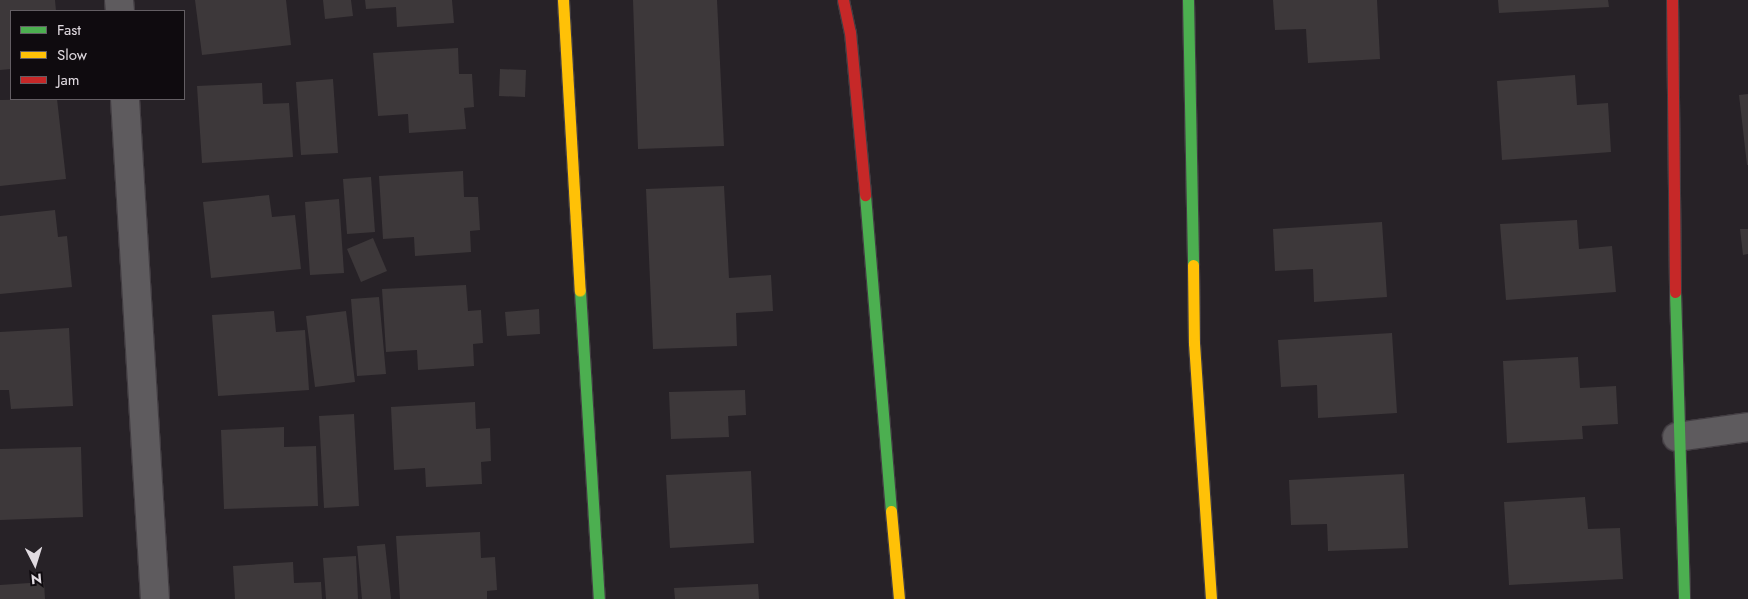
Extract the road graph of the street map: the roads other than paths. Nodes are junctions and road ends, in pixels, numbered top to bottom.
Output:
1 (563, 0) edge
2 (843, 0) edge
3 (1188, 0) edge
4 (1672, 0) edge
5 (125, 100) edge
6 (1748, 428) edge
7 (1677, 437) junction
8 (155, 599) edge
9 (599, 599) edge
10 (899, 599) edge
11 (1211, 599) edge
12 (1684, 599) edge

1 - 9 street
2 - 10 street
3 - 11 street
4 - 7 street
5 - 8 street
6 - 7 street
7 - 12 street

